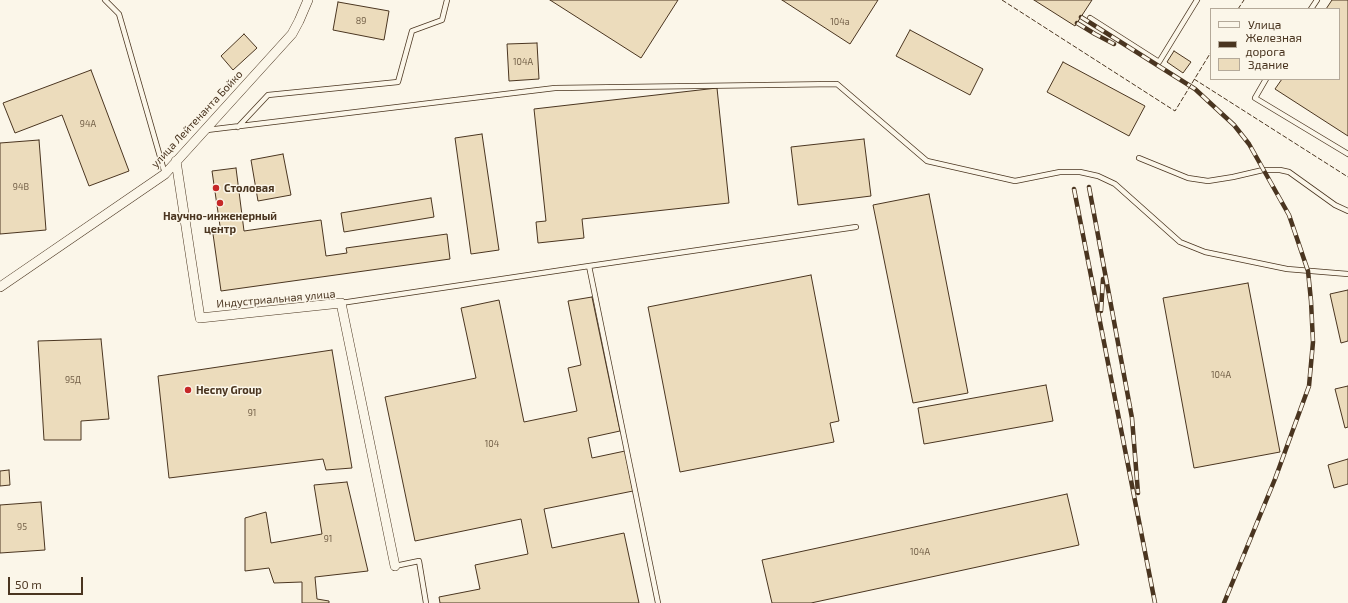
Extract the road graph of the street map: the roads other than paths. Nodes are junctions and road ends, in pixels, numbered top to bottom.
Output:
1 (105, 0) edge
2 (308, 0) edge
3 (447, 0) edge
4 (1197, 0) edge
5 (1090, 18) dead end
6 (1265, 80) edge
7 (238, 126) junction
8 (204, 131) junction
9 (1348, 154) edge
10 (1139, 158) dead end
11 (176, 161) junction
12 (164, 174) junction
13 (1348, 211) edge
14 (856, 227) dead end
15 (589, 266) junction
16 (1348, 274) edge
17 (0, 287) edge
18 (341, 303) junction
19 (395, 566) joint
20 (426, 603) edge
21 (658, 603) edge

1 - 12 lane
2 - 8 street, улица Лейтенанта Бойко
3 - 7 lane
4 - 5 lane
6 - 9 lane
7 - 8 lane
7 - 16 lane
8 - 11 street, улица Лейтенанта Бойко
10 - 13 lane
11 - 12 street, улица Лейтенанта Бойко
11 - 18 street, Индустриальная улица
12 - 17 street, улица Лейтенанта Бойко
14 - 15 lane
15 - 18 lane
15 - 21 lane
18 - 19 street, Индустриальная улица
19 - 20 lane

